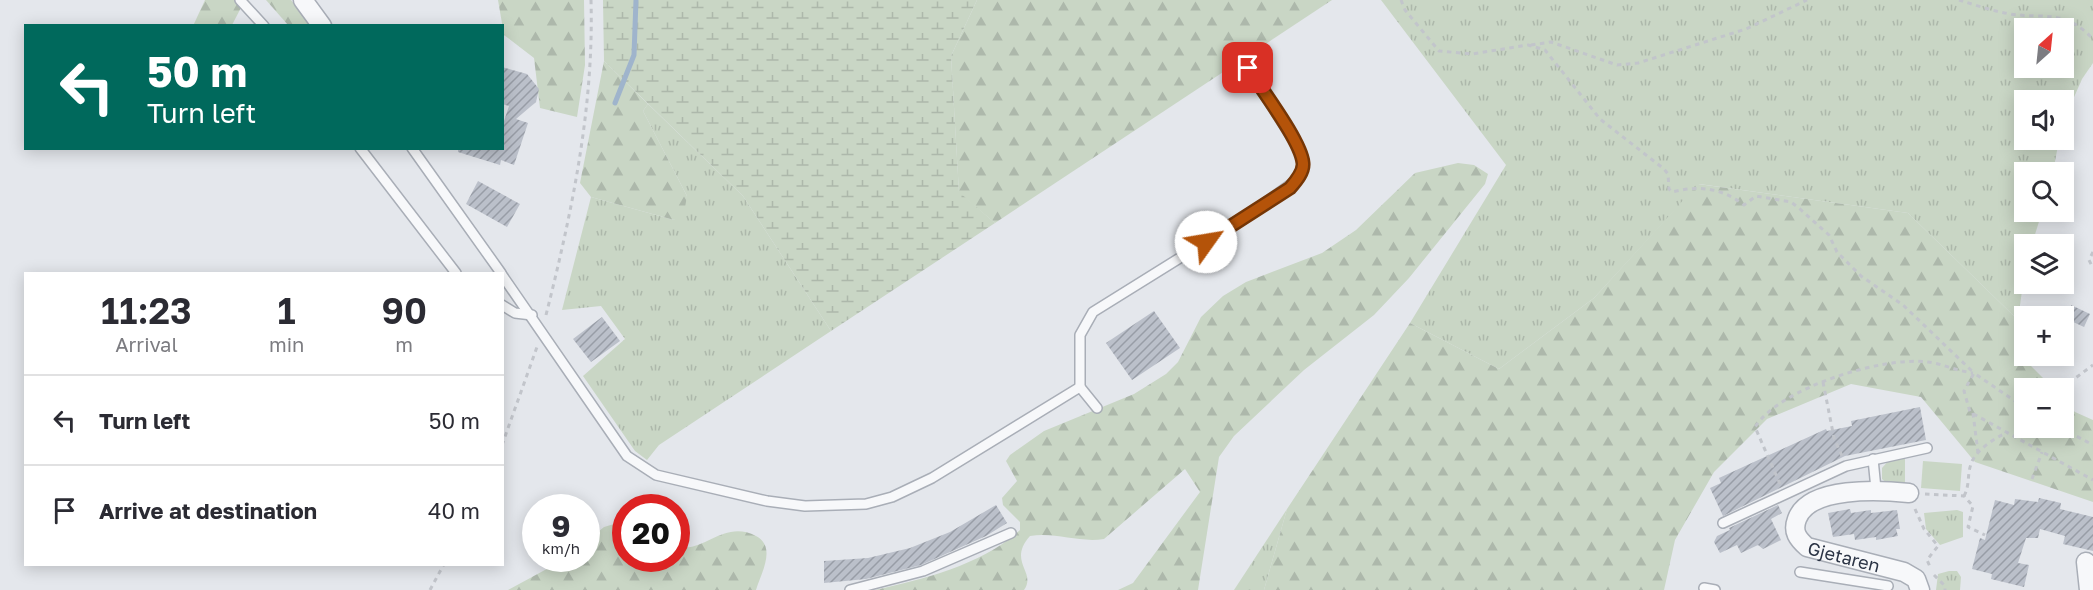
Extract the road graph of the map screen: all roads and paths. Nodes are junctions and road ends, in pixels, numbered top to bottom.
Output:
1 (240, 0) edge
2 (303, 0) edge
3 (591, 0) edge
4 (1401, 0) edge
5 (1807, 0) edge
6 (1959, 0) edge
7 (262, 24) edge
8 (321, 24) edge
9 (2093, 39) edge
10 (1528, 45) junction
11 (1248, 68) dead end
12 (362, 150) edge
13 (413, 150) edge
14 (2093, 252) edge
15 (2093, 268) edge
16 (455, 272) edge
17 (501, 272) edge
18 (504, 277) edge
19 (504, 306) edge
20 (532, 315) junction
21 (542, 332) junction
22 (2093, 365) edge
23 (1974, 373) junction
24 (2074, 379) edge
25 (1823, 382) junction
26 (1080, 387) junction
27 (2014, 400) edge
28 (1097, 408) dead end
29 (1972, 413) junction
30 (2007, 433) junction
31 (2074, 435) edge
32 (504, 439) edge
33 (2093, 445) edge
34 (1927, 448) dead end
35 (2042, 452) junction
36 (1978, 453) junction
37 (1873, 459) junction
38 (1846, 466) junction
39 (2032, 479) dead end
40 (2093, 480) edge
41 (1876, 489) junction
42 (1909, 493) junction
43 (1785, 494) junction
44 (1964, 496) junction
45 (1723, 523) dead end
46 (1011, 533) dead end
47 (1985, 534) dead end
48 (2086, 562) dead end
49 (443, 566) edge
50 (1800, 572) dead end
51 (1862, 572) junction
52 (1888, 586) dead end
53 (1704, 588) dead end
54 (430, 590) edge
55 (850, 590) edge
56 (1715, 590) edge
57 (1920, 590) edge
58 (1945, 590) edge
59 (2089, 590) edge

1 - 7 lane
2 - 8 street
3 - 21 path
4 - 10 path
5 - 10 path
6 - 9 path
10 - 23 path
11 - 26 lane
12 - 16 lane
13 - 17 lane
14 - 15 path
18 - 20 lane
19 - 20 lane
20 - 21 lane
21 - 26 lane
21 - 32 path
22 - 24 path
23 - 25 path
23 - 27 path
23 - 29 path
25 - 38 path
25 - 43 path
26 - 28 lane
29 - 30 path
29 - 36 path
30 - 35 path
30 - 36 path
31 - 33 path
34 - 37 lane
35 - 39 path
35 - 40 path
36 - 44 path
37 - 38 lane
37 - 41 lane
38 - 43 lane
41 - 42 street, Gjetaren
41 - 51 street, Gjetaren
42 - 44 path
42 - 58 path
43 - 45 lane
44 - 47 path
46 - 55 lane
48 - 59 street
49 - 54 path
50 - 51 lane
51 - 52 lane
51 - 57 street, Gjetaren
53 - 56 lane

